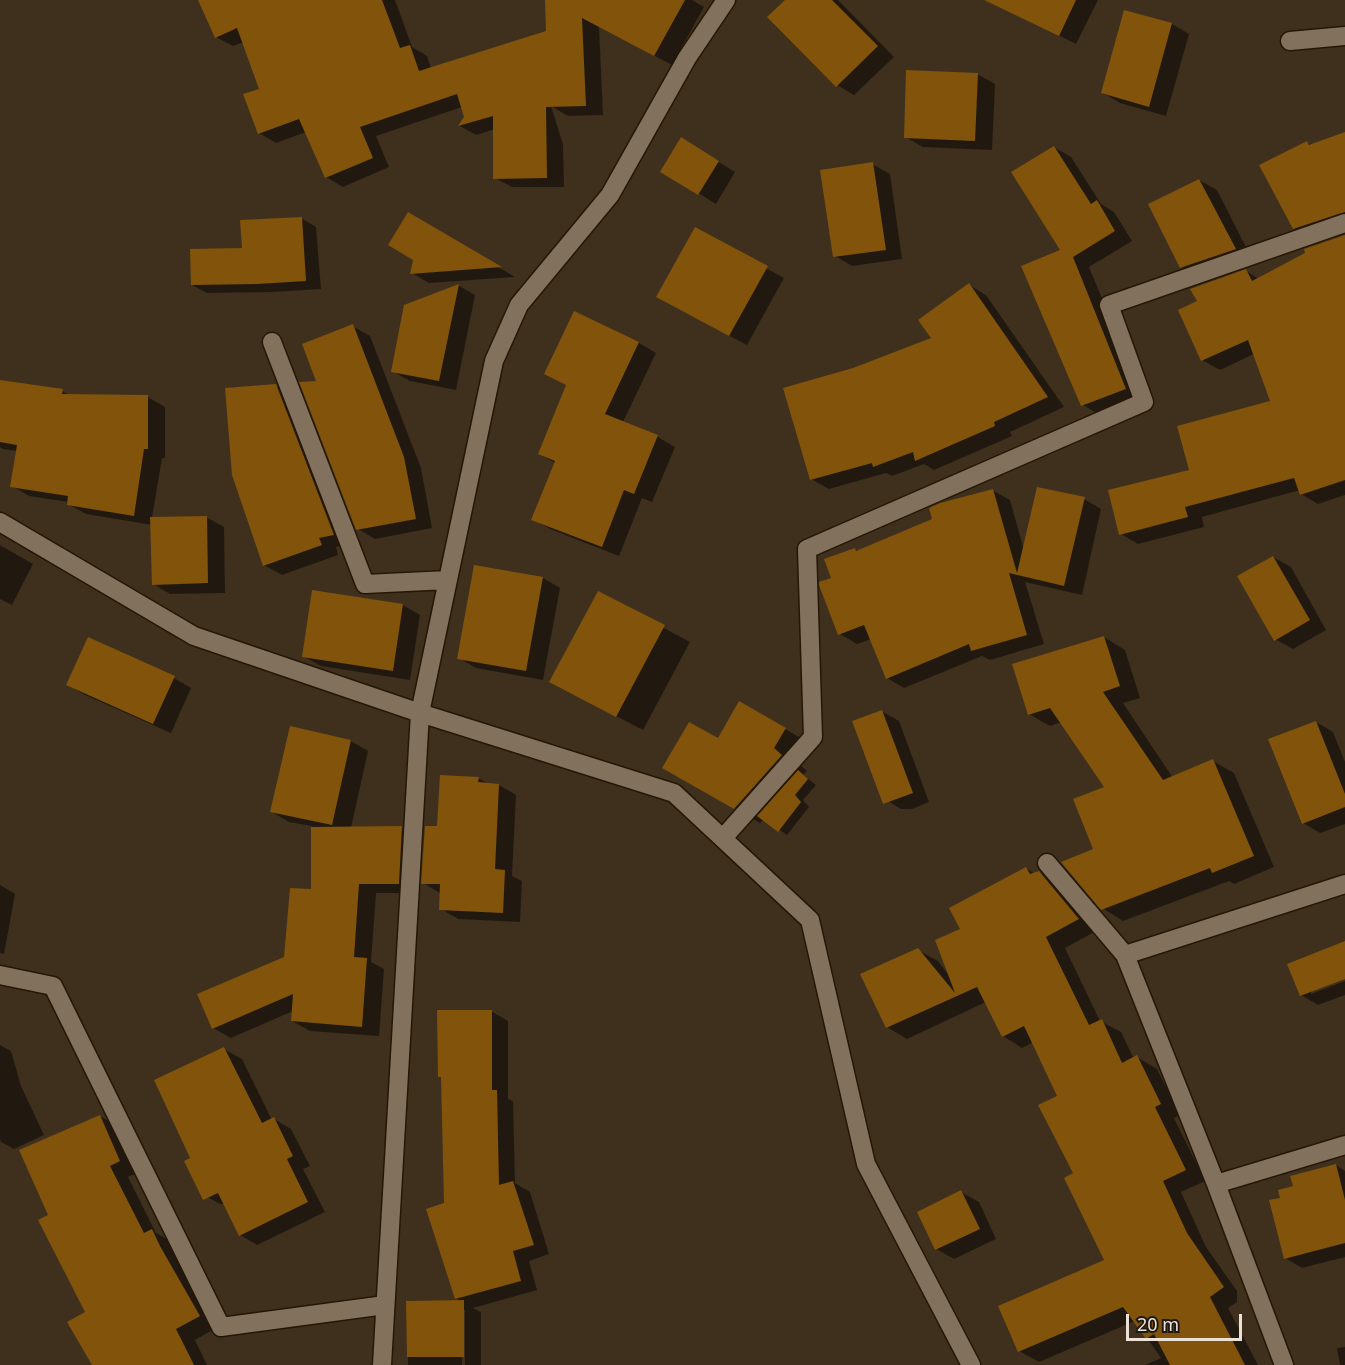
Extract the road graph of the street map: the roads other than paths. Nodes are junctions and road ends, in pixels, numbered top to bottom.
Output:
1 (726, 0) edge
2 (1345, 36) edge
3 (1290, 41) dead end
4 (1345, 223) edge
5 (272, 342) dead end
6 (0, 522) edge
7 (448, 580) junction
8 (420, 713) junction
9 (723, 838) junction
10 (1047, 863) dead end
11 (1345, 884) edge
12 (1125, 956) junction
13 (0, 975) edge
14 (1345, 1145) edge
15 (1216, 1184) junction
16 (385, 1305) junction
17 (382, 1365) edge
18 (971, 1365) edge
19 (1284, 1365) edge

1 - 7 street
2 - 3 street
4 - 9 street
5 - 7 street
6 - 8 street
7 - 8 street
8 - 9 street
8 - 16 street
9 - 18 street
10 - 12 street
11 - 12 street
12 - 15 street
13 - 16 street
14 - 15 street
15 - 19 street
16 - 17 street

